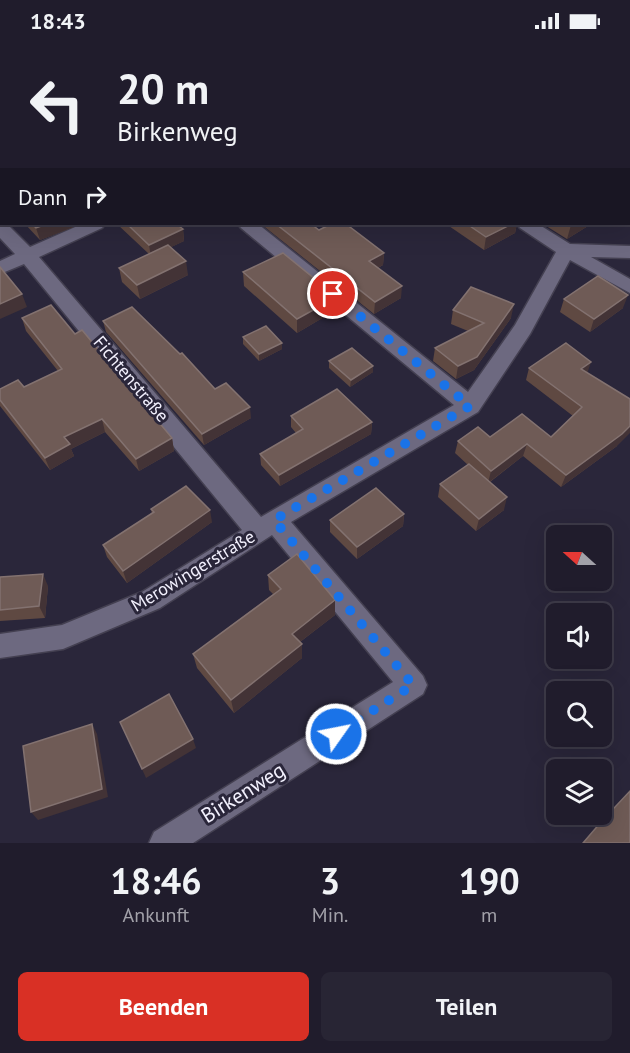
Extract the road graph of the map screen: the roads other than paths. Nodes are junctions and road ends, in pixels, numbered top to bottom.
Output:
1 (94, 225) edge
2 (248, 225) edge
3 (528, 225) edge
4 (0, 227) edge
5 (566, 250) junction
6 (630, 252) edge
7 (27, 255) junction
8 (0, 268) edge
9 (630, 287) edge
10 (470, 406) junction
11 (267, 526) junction
12 (0, 646) edge
13 (165, 843) edge

1 - 7 street
2 - 10 street
3 - 5 street
4 - 7 street, Fichtenstraße
5 - 6 street
5 - 9 street
5 - 10 street, Merowingerstraße
7 - 8 street
7 - 11 street, Fichtenstraße
10 - 11 street, Merowingerstraße
11 - 12 street, Merowingerstraße
11 - 13 street, Birkenweg

